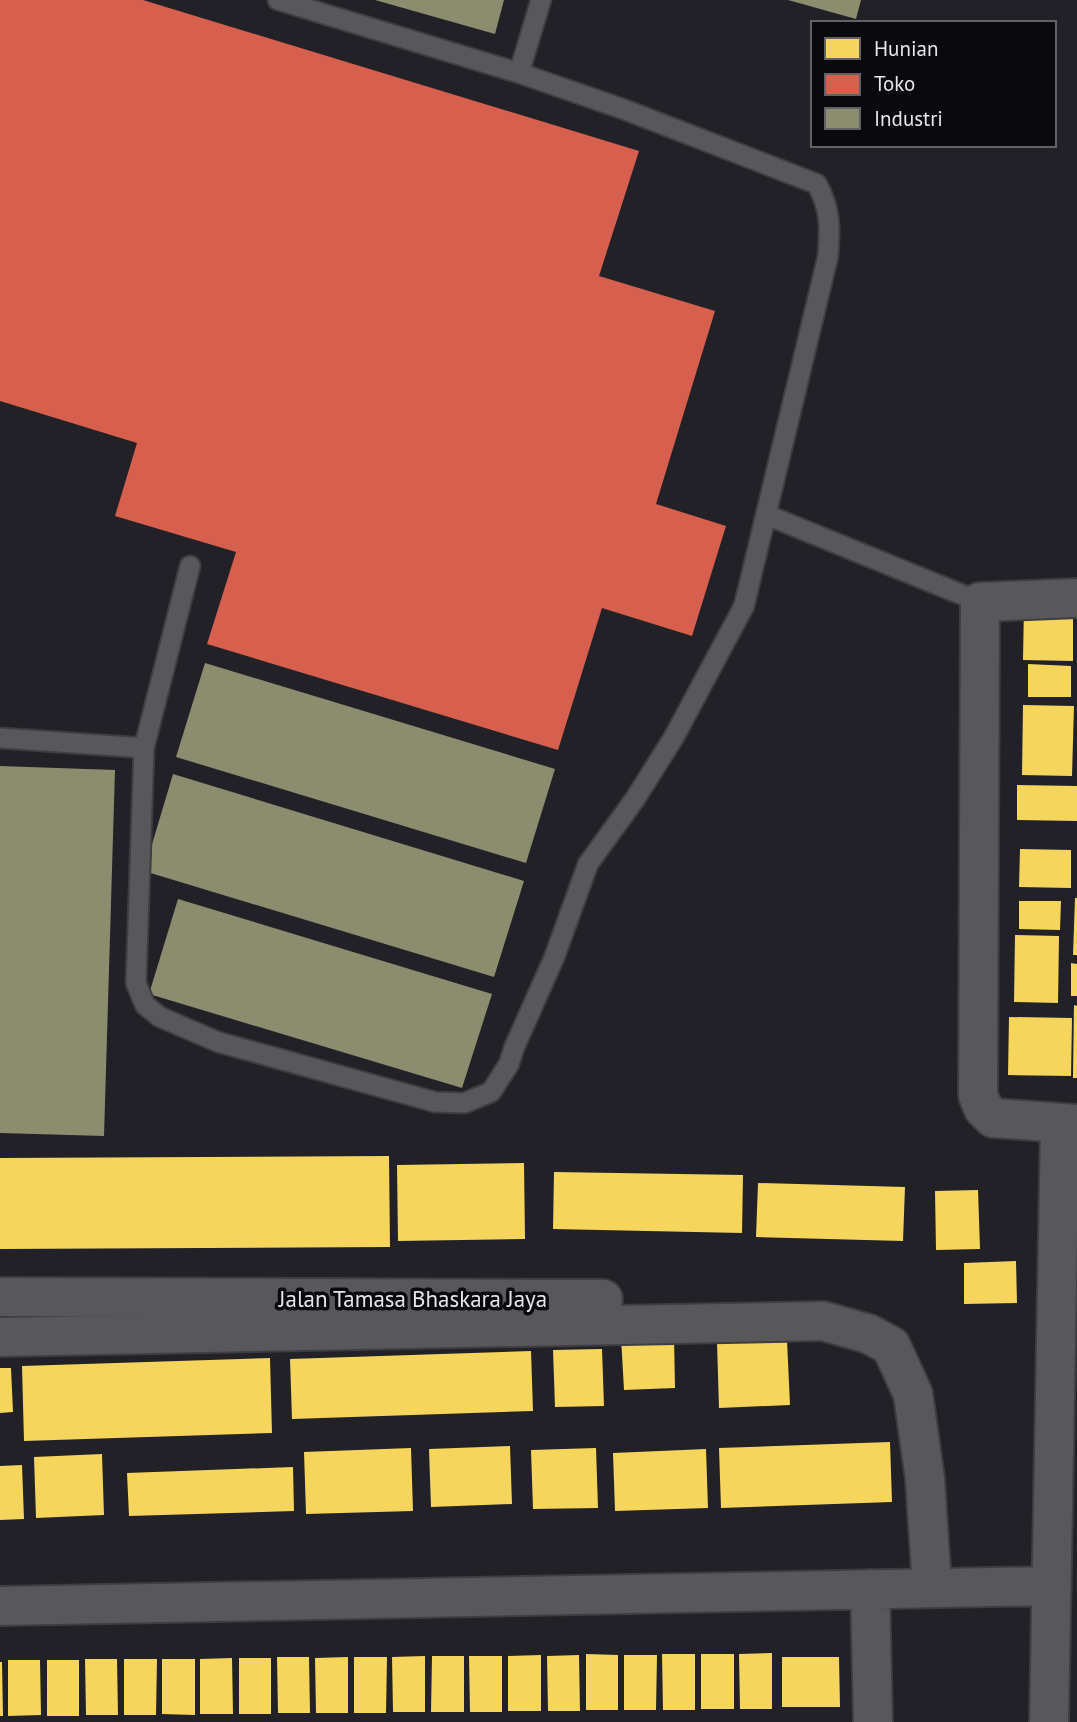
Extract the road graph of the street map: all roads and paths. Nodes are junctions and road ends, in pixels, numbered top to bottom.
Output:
1 (278, 0) edge
2 (541, 0) edge
3 (519, 73) junction
4 (767, 514) junction
5 (190, 566) dead end
6 (1077, 598) edge
7 (980, 602) junction
8 (0, 738) edge
9 (144, 748) junction
10 (1069, 1124) edge
11 (0, 1297) edge
12 (822, 1321) junction
13 (0, 1337) edge
14 (1050, 1586) junction
15 (932, 1587) junction
16 (870, 1589) junction
17 (0, 1606) edge
18 (873, 1722) edge
19 (1049, 1722) edge

1 - 3 lane
2 - 3 lane
3 - 4 lane
4 - 7 lane
4 - 9 lane
5 - 9 lane
6 - 7 street
7 - 10 street
8 - 9 lane
10 - 14 street
11 - 12 street, Jalan Tamasa Bhaskara Jaya
12 - 13 street, Jalan Tamasa Bhaskara Jaya
12 - 15 street, Jalan Tamasa Bhaskara Jaya
14 - 15 street
14 - 19 street
15 - 16 street
16 - 17 street
16 - 18 street

